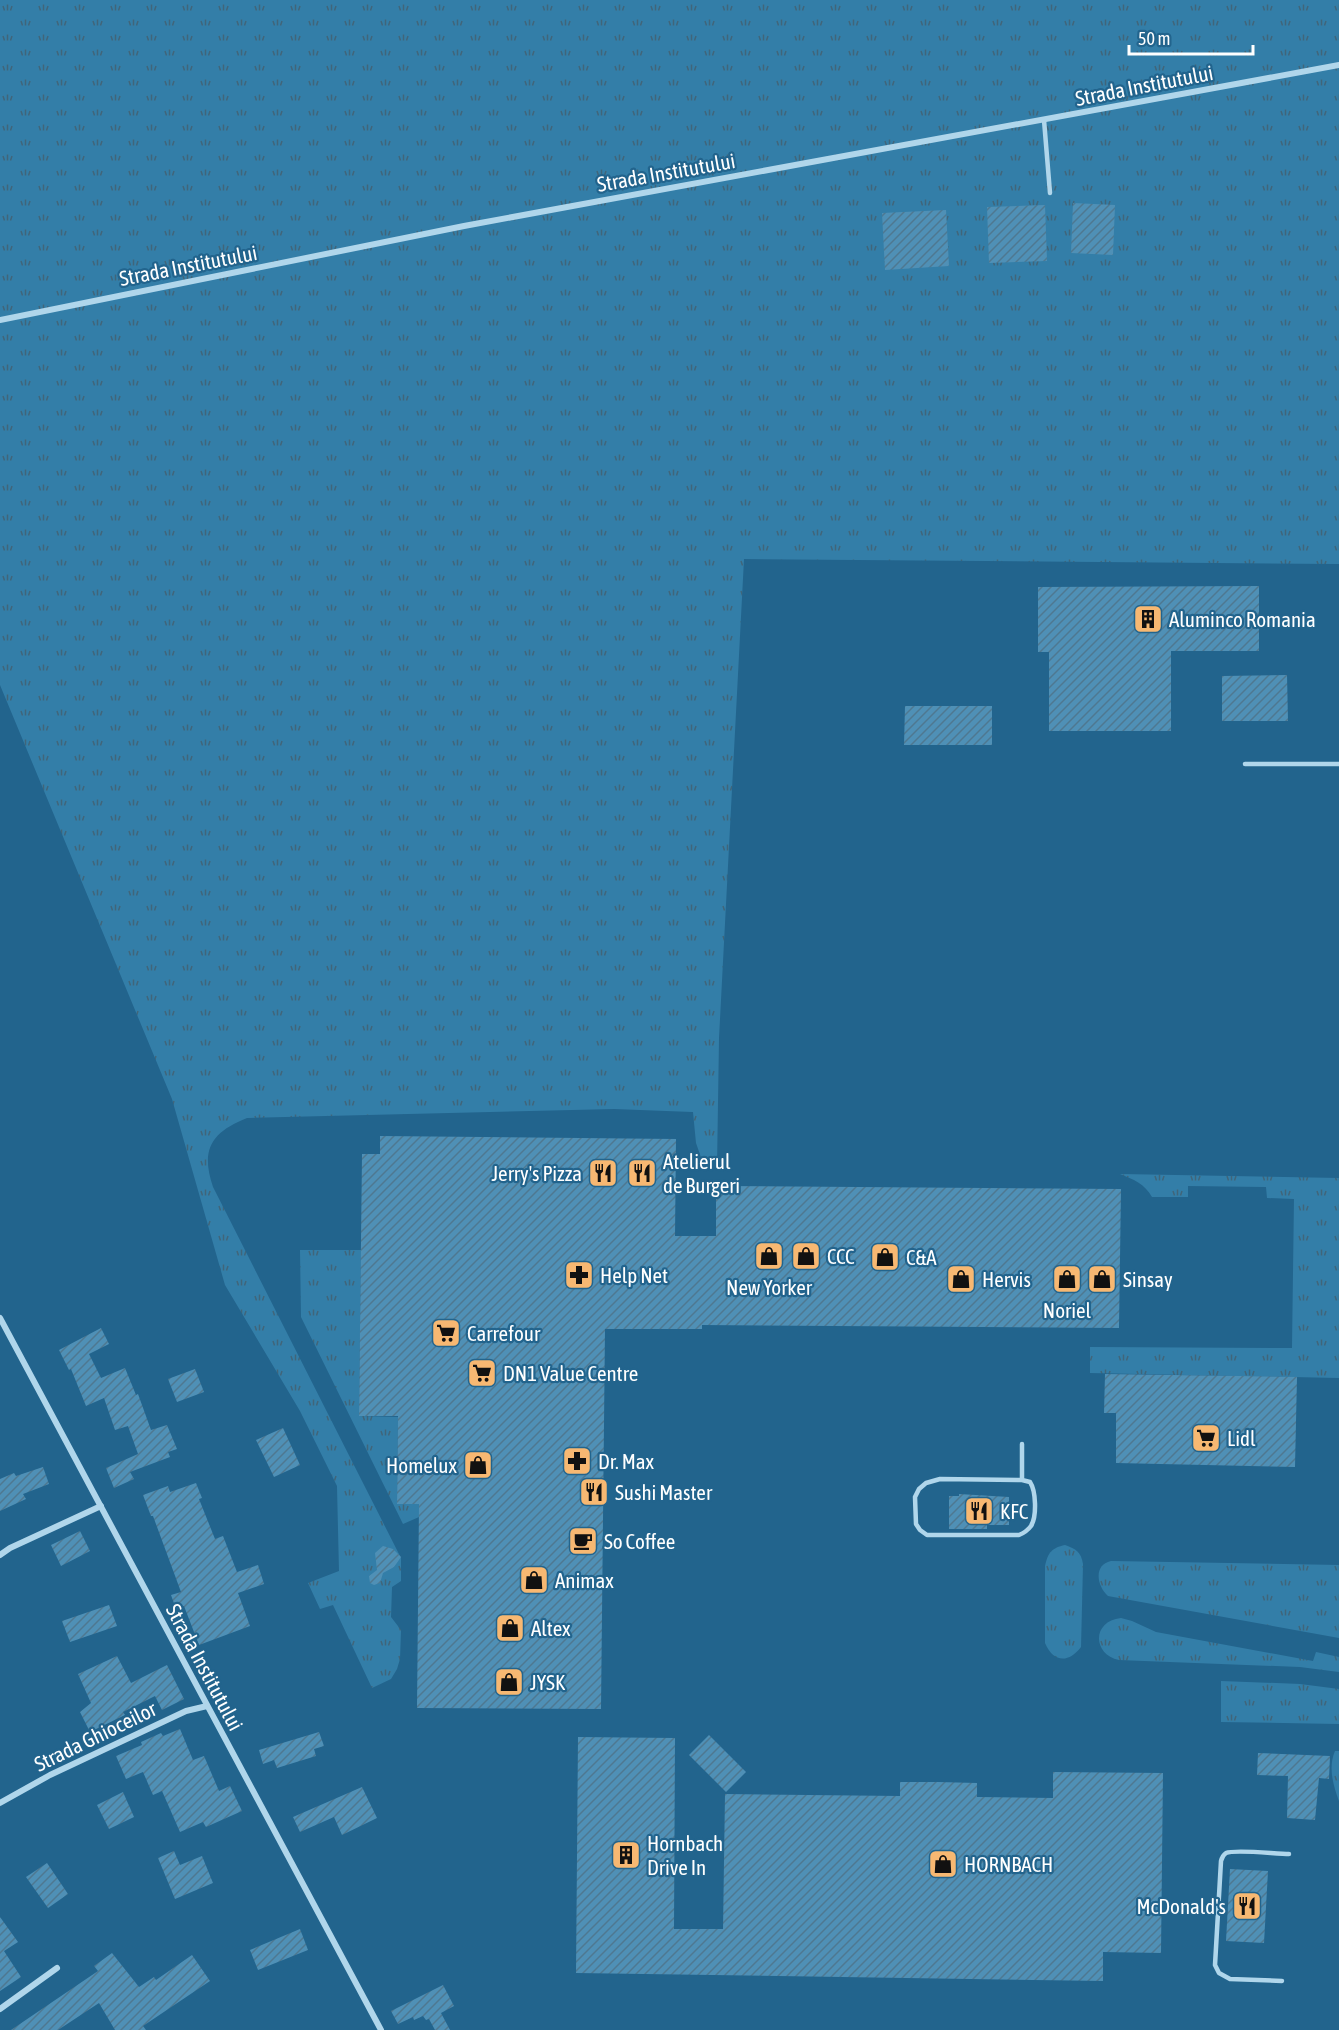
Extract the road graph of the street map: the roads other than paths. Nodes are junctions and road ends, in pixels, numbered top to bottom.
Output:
1 (1339, 65) edge
2 (1044, 120) junction
3 (1050, 193) dead end
4 (0, 320) edge
5 (1245, 764) dead end
6 (1339, 764) edge
7 (0, 1318) edge
8 (1022, 1444) dead end
9 (1022, 1480) junction
10 (101, 1506) junction
11 (0, 1555) edge
12 (207, 1706) junction
13 (0, 1803) edge
14 (1288, 1854) dead end
15 (57, 1968) dead end
16 (1282, 1981) dead end
17 (0, 2009) edge
18 (381, 2030) edge

1 - 2 street, Strada Institutului
2 - 3 lane
2 - 4 street, Strada Institutului
5 - 6 lane
7 - 10 street, Strada Institutului
8 - 9 lane
9 - 9 lane
10 - 11 street
10 - 12 street, Strada Institutului
12 - 13 street, Strada Ghioceilor
12 - 18 street, Strada Institutului
14 - 16 lane
15 - 17 street

